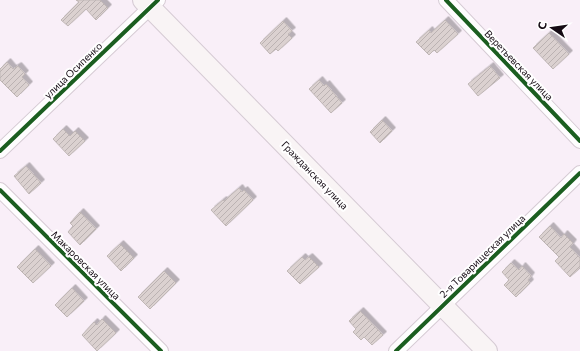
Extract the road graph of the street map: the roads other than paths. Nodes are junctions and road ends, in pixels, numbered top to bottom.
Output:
1 (446, 0) edge
2 (150, 2) edge
3 (580, 140) edge
4 (0, 151) edge
5 (580, 173) edge
6 (0, 190) edge
7 (443, 306) junction
8 (161, 351) edge
9 (396, 351) edge
10 (487, 351) edge

1 - 3 street, Веретьевская улица
2 - 4 street, улица Осипенко
2 - 7 main road, Гражданская улица
5 - 7 street, 2-я Товарищеская улица
6 - 8 street, Макаровская улица
7 - 9 street, 2-я Товарищеская улица
7 - 10 main road, Гражданская улица

